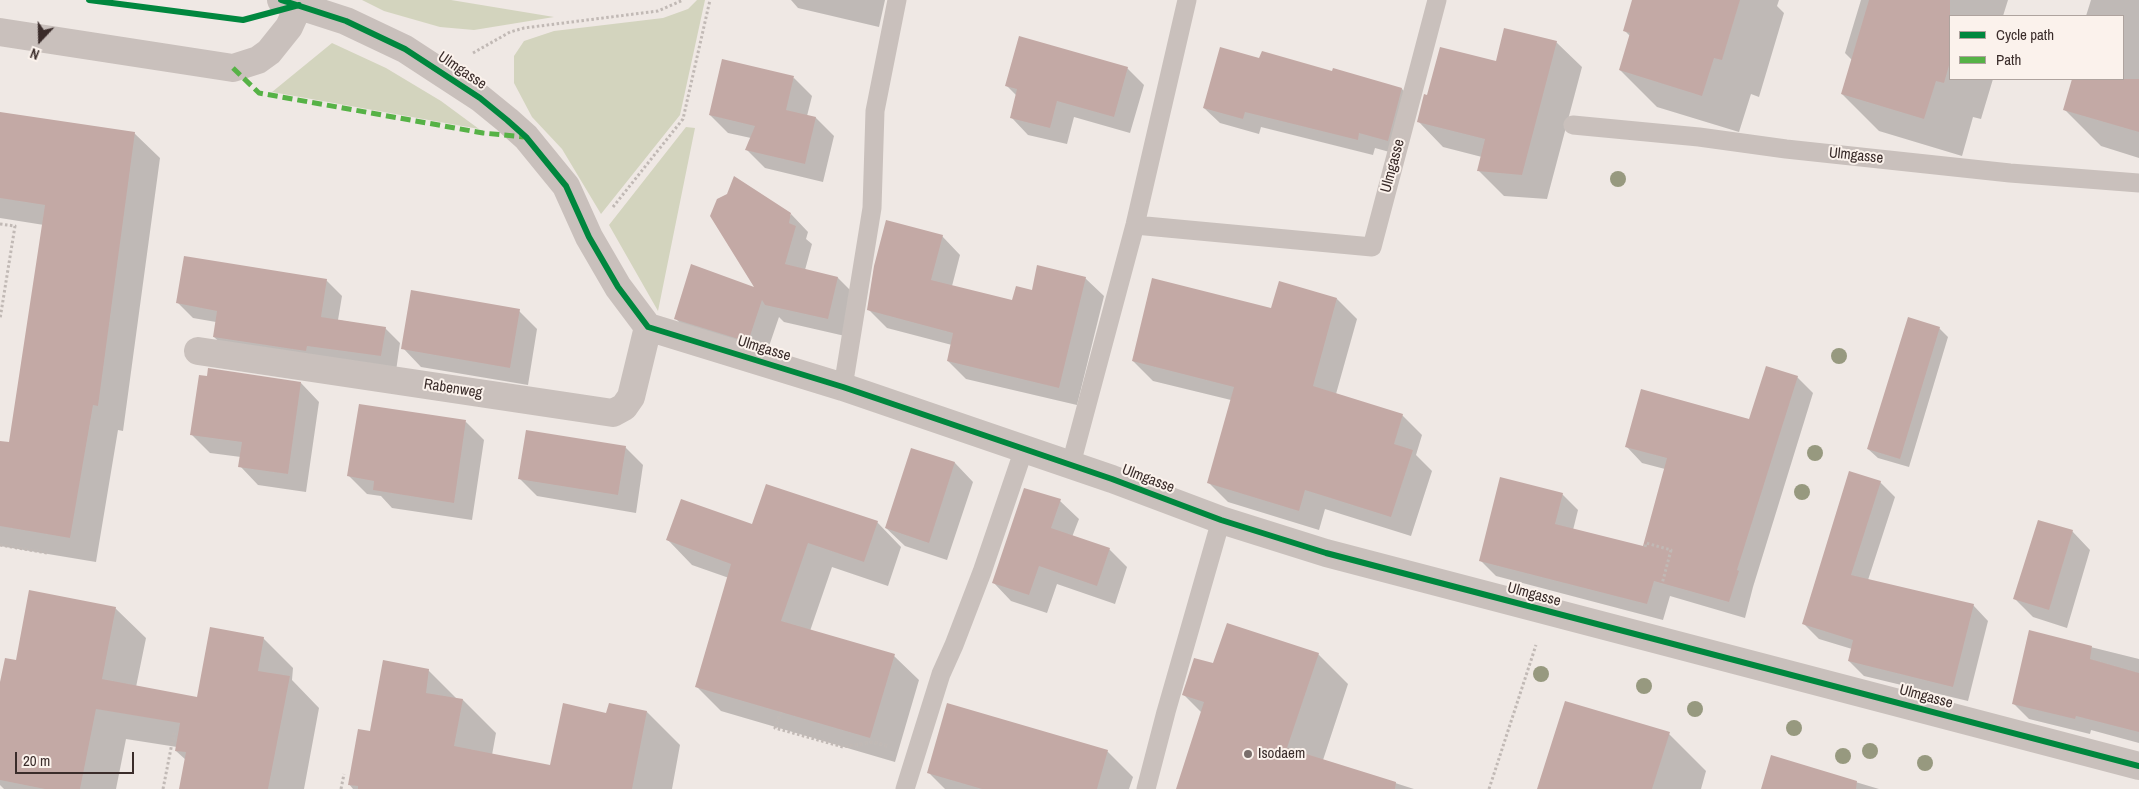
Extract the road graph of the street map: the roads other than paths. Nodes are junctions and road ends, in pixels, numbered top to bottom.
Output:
1 (897, 0) edge
2 (1188, 0) edge
3 (1437, 0) edge
4 (290, 3) edge
5 (0, 32) edge
6 (1573, 125) dead end
7 (2139, 183) edge
8 (1135, 226) junction
9 (648, 327) junction
10 (198, 351) dead end
11 (843, 387) junction
12 (1024, 449) junction
13 (1071, 464) junction
14 (1221, 520) junction
15 (2139, 766) edge
16 (905, 789) edge
17 (1146, 789) edge

1 - 11 lane
2 - 8 lane
3 - 8 lane, Ulmgasse
4 - 5 street, Ulmgasse
4 - 9 street, Ulmgasse
6 - 7 lane, Ulmgasse
8 - 13 lane
9 - 10 street, Rabenweg
9 - 11 street, Ulmgasse
11 - 12 street, Ulmgasse
12 - 13 street, Ulmgasse
12 - 16 lane
13 - 14 street, Ulmgasse
14 - 15 street, Ulmgasse
14 - 17 lane

